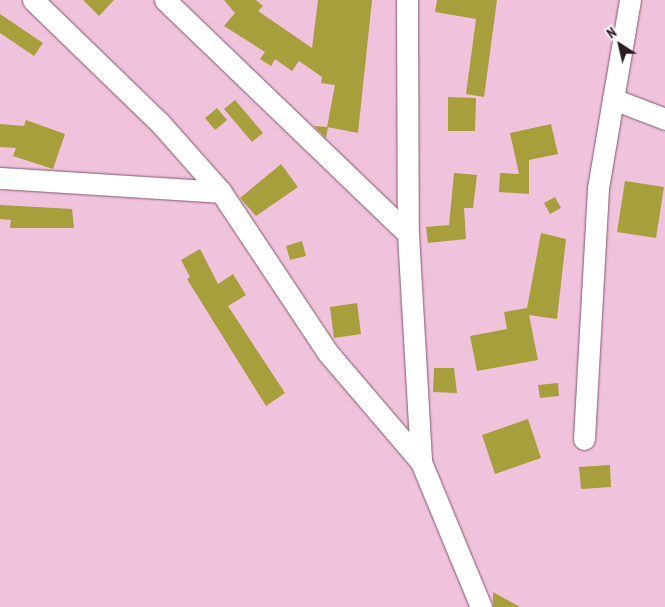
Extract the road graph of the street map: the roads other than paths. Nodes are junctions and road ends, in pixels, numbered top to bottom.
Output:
1 (33, 0) edge
2 (165, 0) edge
3 (406, 0) edge
4 (630, 0) edge
5 (613, 99) junction
6 (665, 119) edge
7 (0, 178) edge
8 (221, 192) junction
9 (408, 234) junction
10 (584, 439) dead end
11 (421, 462) junction
12 (481, 607) edge

1 - 8 street
2 - 9 street
3 - 9 street
4 - 5 street
5 - 6 street
5 - 10 street
7 - 8 street
8 - 11 street
9 - 11 street
11 - 12 street

